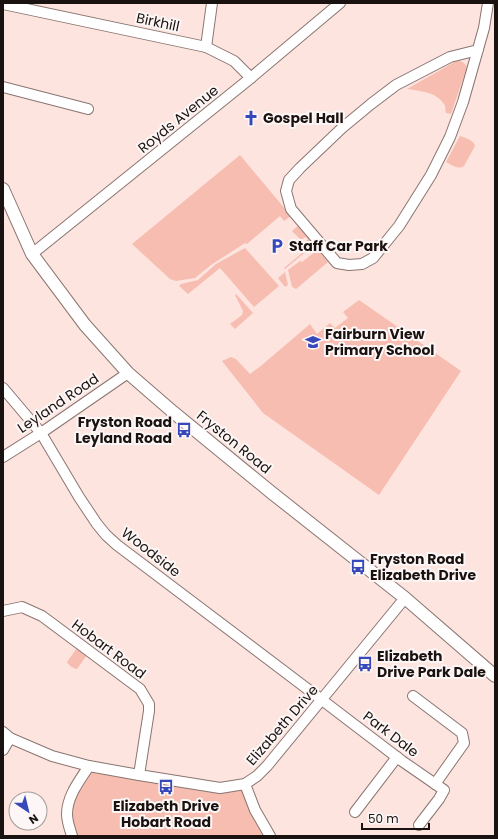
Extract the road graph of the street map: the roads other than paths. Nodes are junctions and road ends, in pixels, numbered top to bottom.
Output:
1 (212, 3) edge
2 (340, 3) edge
3 (488, 3) edge
4 (3, 4) edge
5 (206, 47) junction
6 (478, 50) junction
7 (251, 78) junction
8 (3, 88) edge
9 (88, 109) dead end
10 (3, 189) edge
11 (32, 254) junction
12 (128, 373) junction
13 (3, 388) edge
14 (41, 433) junction
15 (3, 456) edge
16 (405, 598) junction
17 (3, 611) edge
18 (495, 676) edge
19 (413, 696) dead end
20 (322, 700) junction
21 (6, 735) edge
22 (3, 750) edge
23 (397, 757) junction
24 (89, 766) junction
25 (139, 776) junction
26 (245, 784) junction
27 (435, 784) junction
28 (356, 812) dead end
29 (419, 825) dead end
30 (72, 836) edge
31 (270, 836) edge

1 - 5 street
2 - 7 street, Royds Avenue
3 - 6 street
4 - 5 street, Birkhill
5 - 7 street, Birkhill
6 - 6 street
7 - 11 street, Royds Avenue
8 - 9 street
10 - 11 street, Fryston Road
11 - 12 street, Fryston Road
12 - 14 street, Leyland Road
12 - 16 street, Fryston Road
13 - 14 street, Woodside
14 - 15 street, Leyland Road
14 - 20 street, Woodside
16 - 18 street, Fryston Road
16 - 20 street, Elizabeth Drive
17 - 25 street, Hobart Road
19 - 27 street
20 - 23 street, Park Dale
20 - 26 street, Elizabeth Drive
21 - 22 street
21 - 24 street, Elizabeth Drive
23 - 27 street, Park Dale
23 - 28 street
24 - 25 street, Elizabeth Drive
24 - 30 street
25 - 26 street, Elizabeth Drive
26 - 31 street
27 - 29 street, Park Dale

